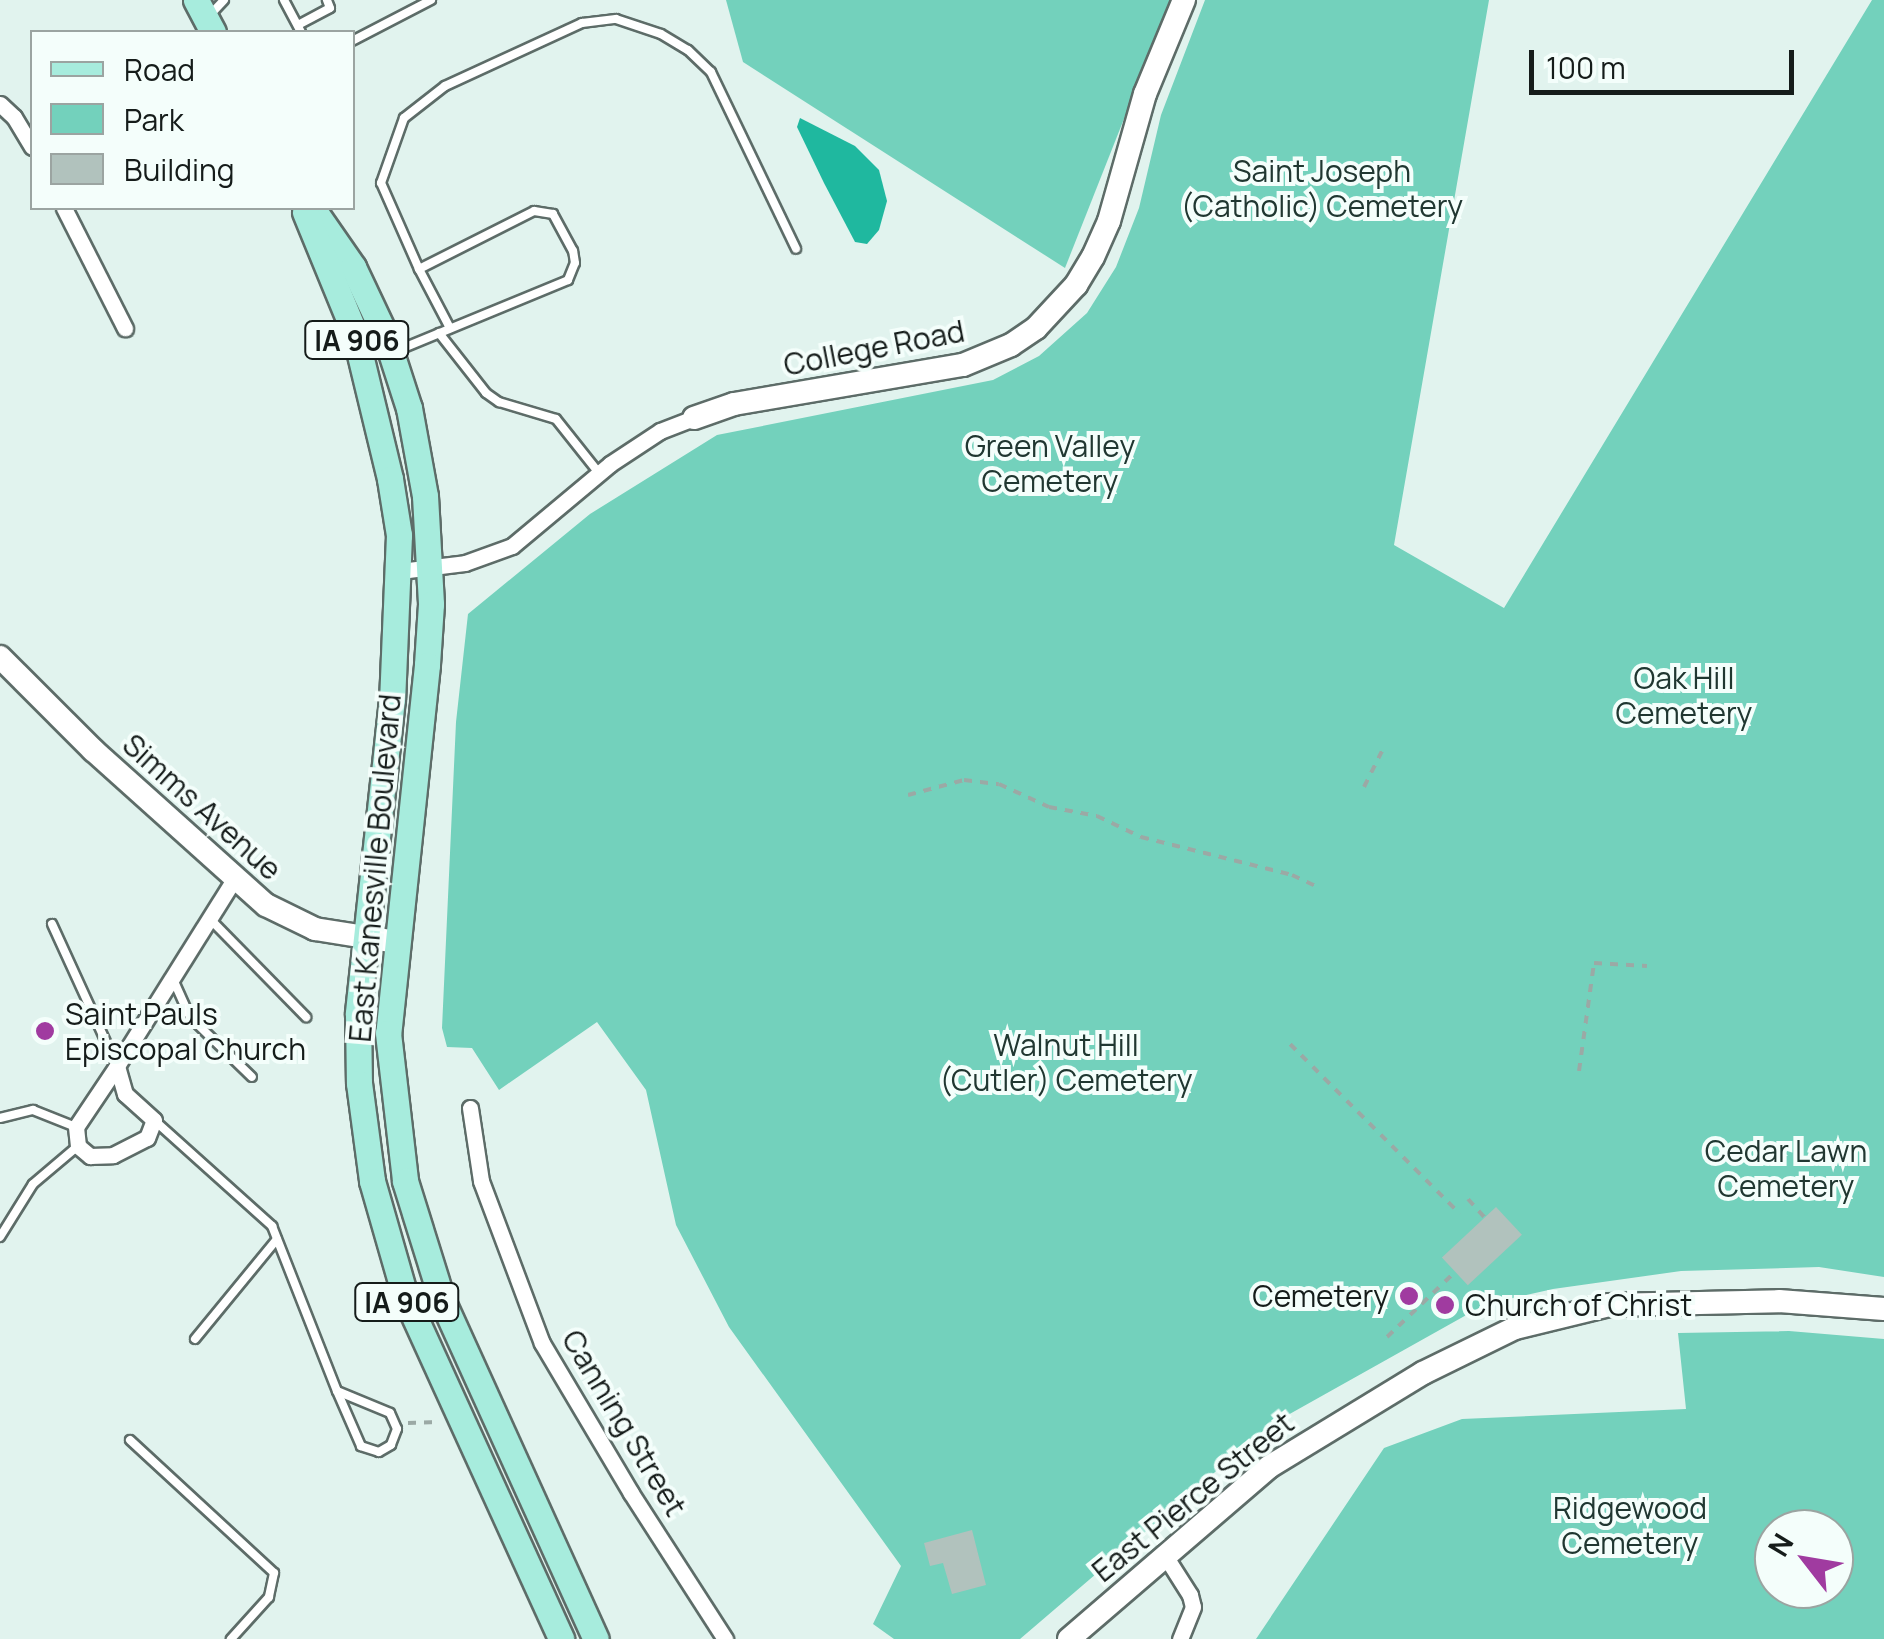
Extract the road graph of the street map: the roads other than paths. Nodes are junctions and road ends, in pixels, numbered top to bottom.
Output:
1 (224, 0) edge
2 (284, 0) edge
3 (328, 0) edge
4 (431, 0) edge
5 (1184, 0) edge
6 (205, 17) edge
7 (300, 29) edge
8 (355, 38) edge
9 (0, 104) edge
10 (30, 143) edge
11 (65, 210) edge
12 (304, 210) edge
13 (313, 210) edge
14 (796, 249) dead end
15 (418, 268) junction
16 (126, 328) dead end
17 (450, 328) junction
18 (439, 333) junction
19 (392, 352) junction
20 (694, 418) joint
21 (600, 474) junction
22 (430, 570) junction
23 (400, 571) junction
24 (3, 669) edge
25 (235, 878) junction
26 (209, 918) junction
27 (52, 924) dead end
28 (364, 937) junction
29 (396, 942) junction
30 (172, 977) junction
31 (306, 1016) dead end
32 (117, 1066) junction
33 (252, 1076) dead end
34 (470, 1108) dead end
35 (0, 1118) edge
36 (154, 1120) junction
37 (76, 1127) junction
38 (78, 1146) junction
39 (0, 1237) edge
40 (277, 1239) junction
41 (1884, 1308) edge
42 (195, 1339) dead end
43 (338, 1392) junction
44 (130, 1440) dead end
45 (1164, 1554) junction
46 (231, 1639) edge
47 (561, 1639) edge
48 (596, 1639) edge
49 (725, 1639) edge
50 (1068, 1639) edge
51 (1180, 1639) edge

1 - 6 lane
2 - 7 lane
3 - 7 lane
4 - 8 lane
5 - 20 street, College Road
9 - 10 street
11 - 16 street
12 - 23 main road, East Kanesville Boulevard / IA 906
13 - 19 main road, East Kanesville Boulevard / IA 906
14 - 15 lane
15 - 17 lane
15 - 17 lane
17 - 18 lane
18 - 19 lane
18 - 21 lane
19 - 22 main road, East Kanesville Boulevard / IA 906
20 - 21 street, College Road
21 - 22 street, College Road
22 - 23 street, College Road
22 - 29 main road, East Kanesville Boulevard / IA 906
23 - 28 main road, East Kanesville Boulevard / IA 906
24 - 25 street, Simms Avenue
25 - 26 street
25 - 28 street, Simms Avenue
26 - 30 street
26 - 31 lane
27 - 32 lane
28 - 29 street, Simms Avenue
28 - 47 main road, East Kanesville Boulevard / IA 906
29 - 48 main road, East Kanesville Boulevard / IA 906
30 - 32 street
30 - 33 lane
32 - 36 street
32 - 37 street
34 - 49 street, Canning Street
35 - 37 lane
36 - 38 street
36 - 40 lane
37 - 38 street
38 - 39 lane
40 - 42 lane
40 - 43 lane
41 - 45 street, East Pierce Street
43 - 43 lane
44 - 46 lane
45 - 50 street, East Pierce Street
45 - 51 street

